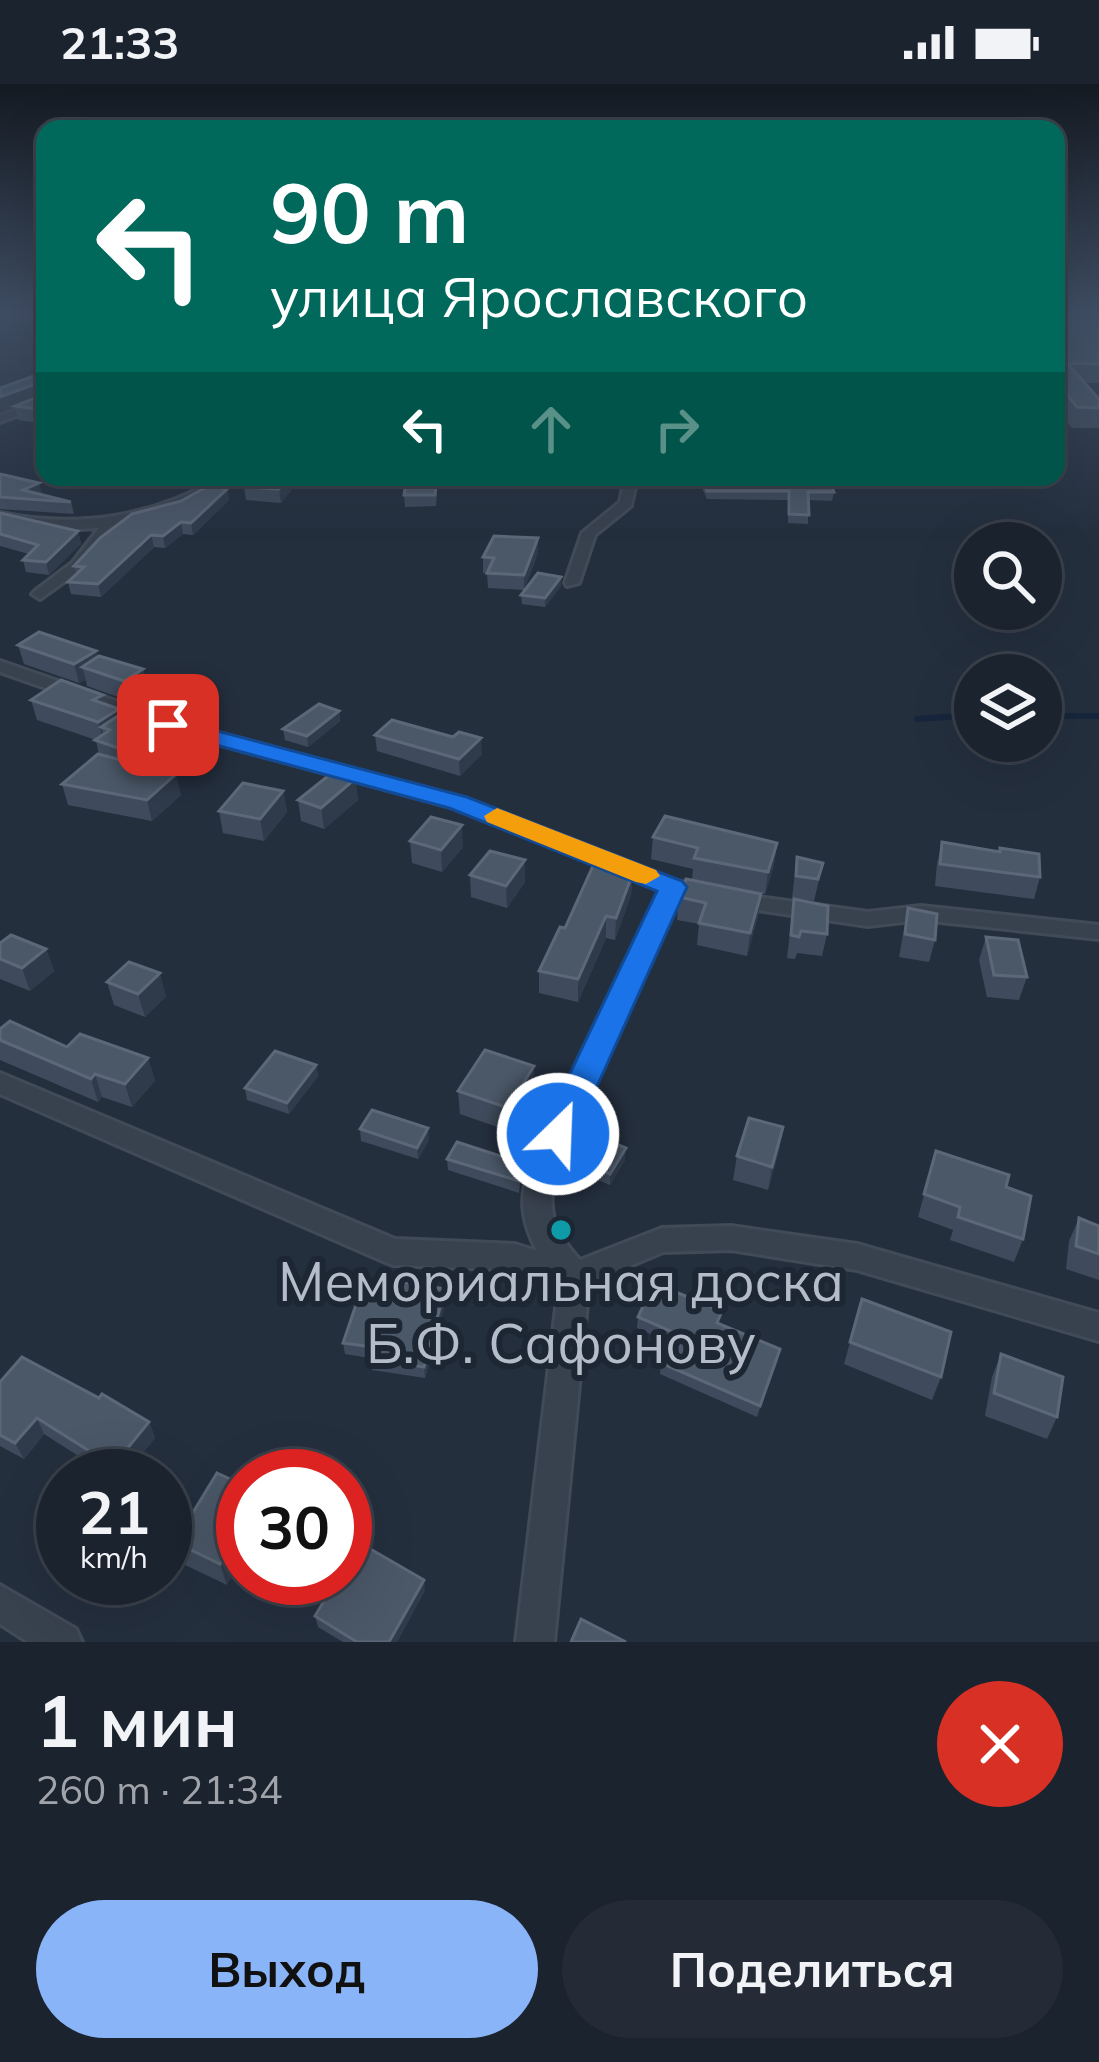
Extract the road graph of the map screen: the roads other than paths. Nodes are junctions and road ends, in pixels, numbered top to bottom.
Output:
1 (36, 405) edge
2 (0, 419) edge
3 (211, 486) edge
4 (629, 486) edge
5 (0, 517) edge
6 (109, 524) junction
7 (572, 583) dead end
8 (40, 594) dead end
9 (0, 666) edge
10 (673, 887) junction
11 (1099, 932) edge
12 (0, 1083) edge
13 (575, 1275) junction
14 (1099, 1328) edge
15 (0, 1603) edge
16 (63, 1642) edge
17 (535, 1642) edge

1 - 2 street
3 - 6 street
4 - 7 street
5 - 6 street
6 - 8 street
9 - 10 street
10 - 11 street
10 - 13 street
12 - 13 street
13 - 14 street
13 - 17 street
15 - 16 street

